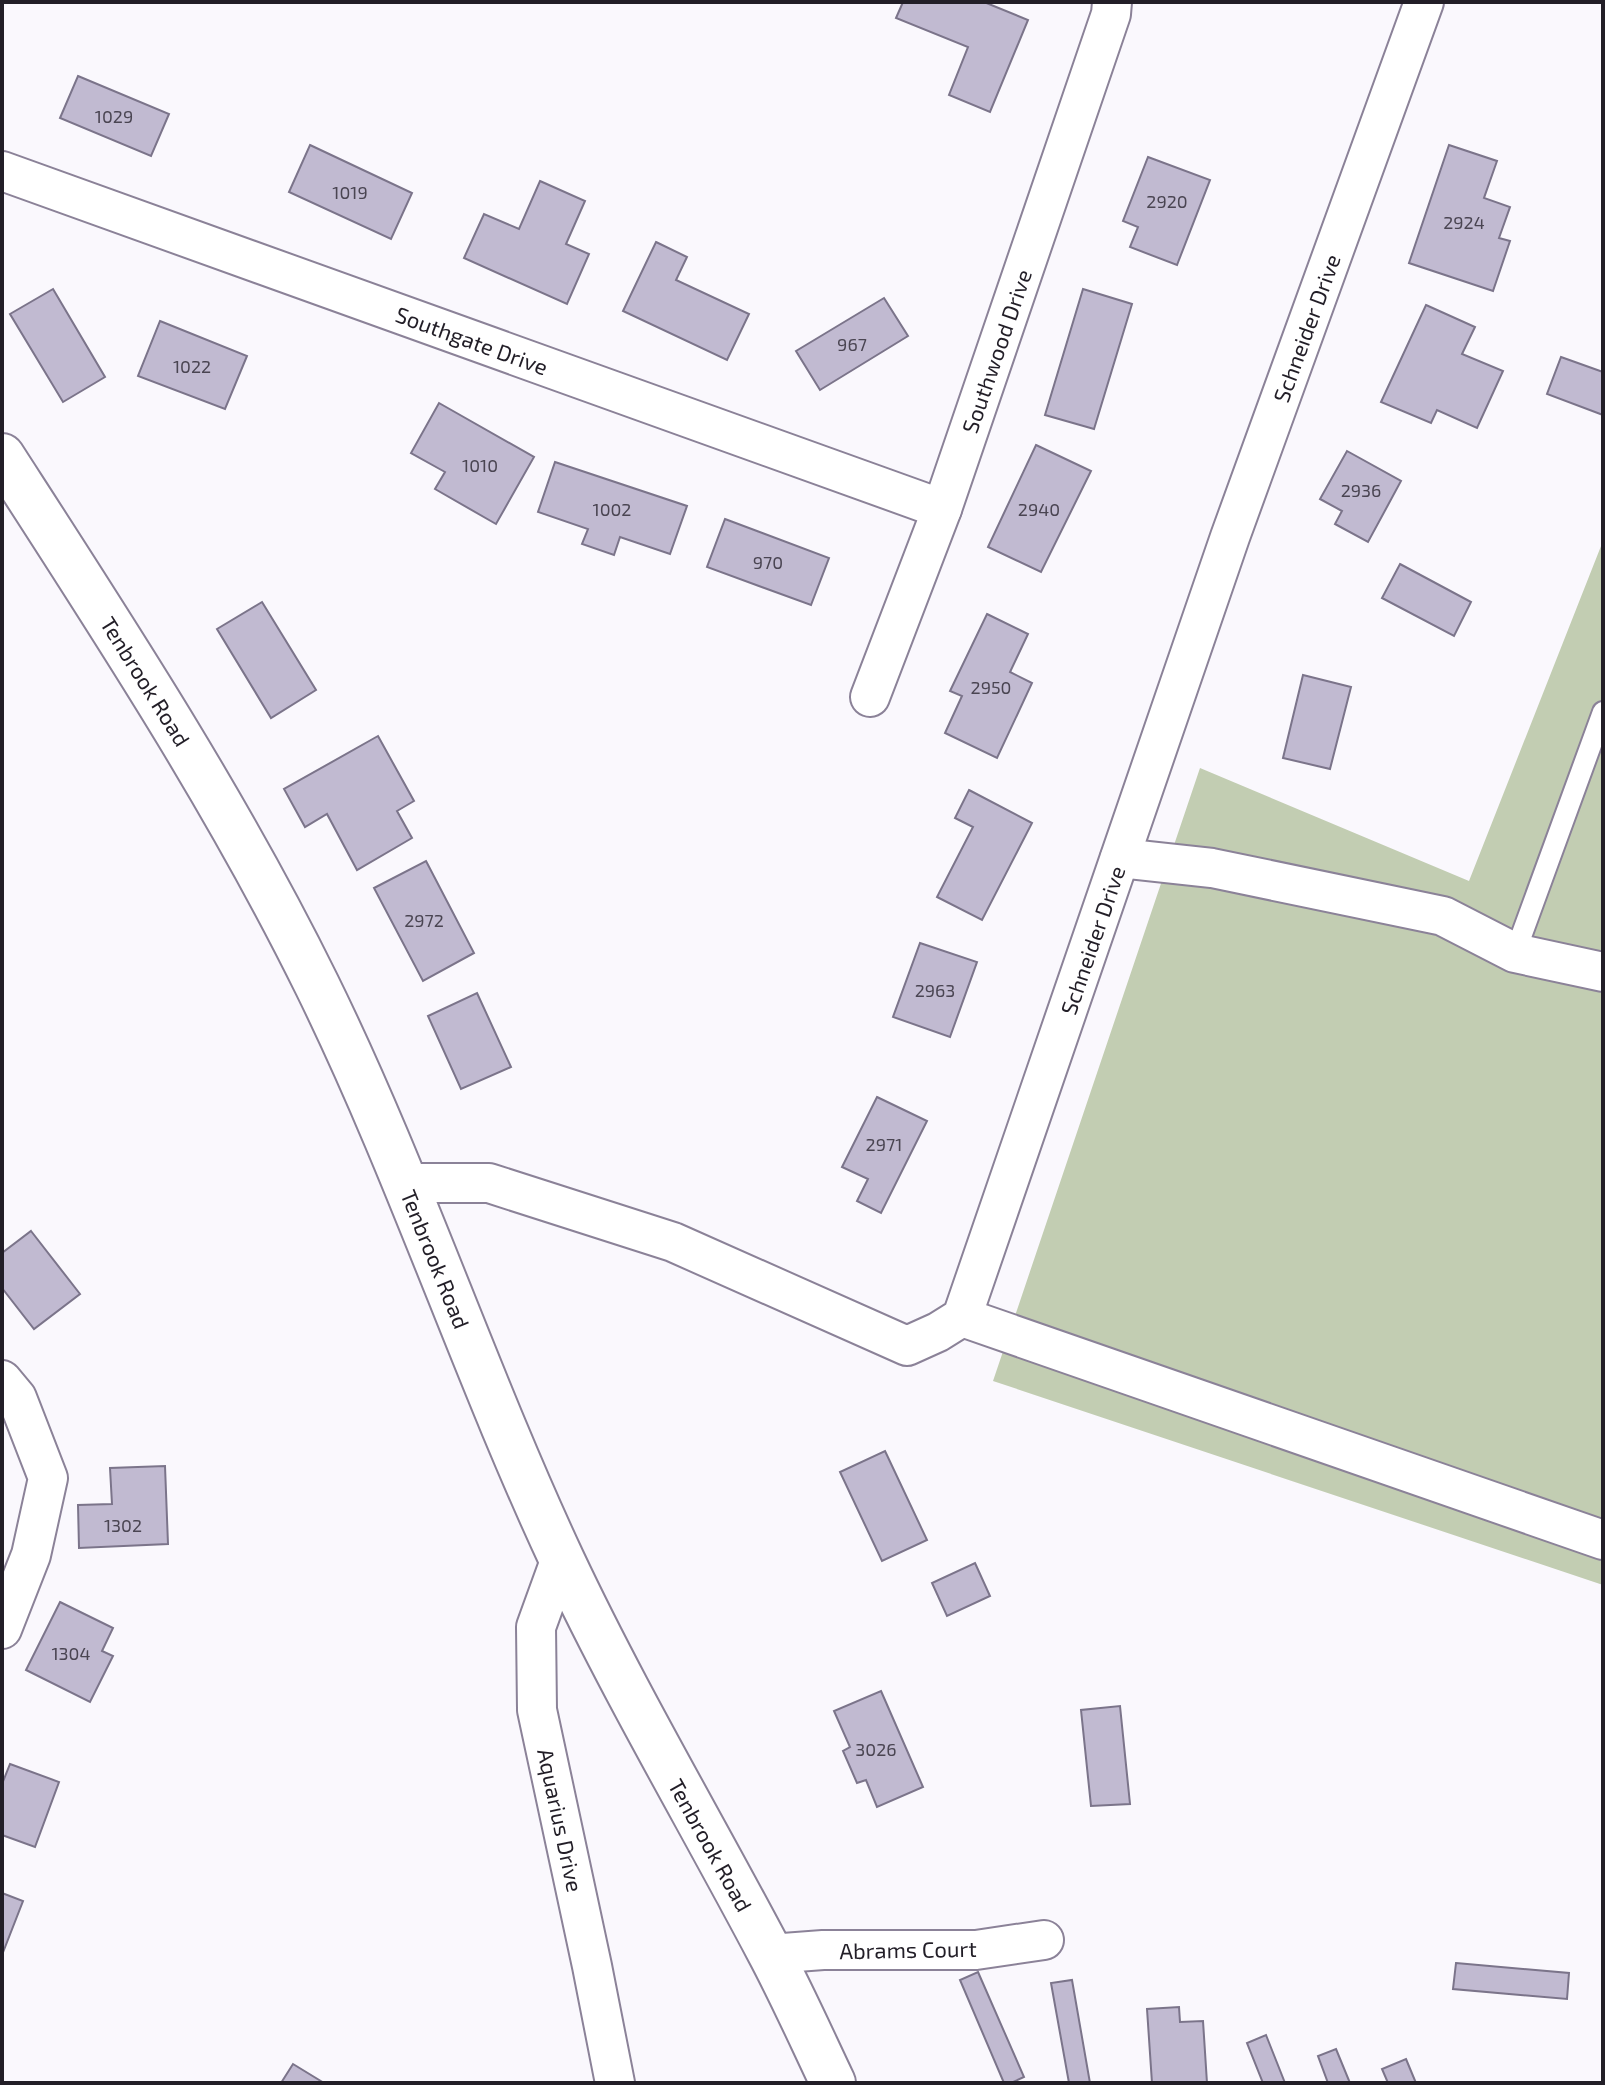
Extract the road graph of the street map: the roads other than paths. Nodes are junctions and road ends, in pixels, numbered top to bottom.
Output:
1 (1112, 2) edge
2 (1424, 2) edge
3 (2, 171) edge
4 (2, 456) edge
5 (942, 509) junction
6 (870, 697) dead end
7 (1603, 712) edge
8 (1120, 858) junction
9 (1515, 953) junction
10 (1603, 972) edge
11 (404, 1183) junction
12 (962, 1317) junction
13 (2, 1380) edge
14 (1603, 1540) edge
15 (561, 1558) junction
16 (2, 1629) edge
17 (1044, 1940) dead end
18 (770, 1954) junction
19 (615, 2083) edge
20 (833, 2083) edge

1 - 5 street, Southwood Drive
2 - 8 street, Schneider Drive
3 - 5 street, Southgate Drive
4 - 11 street, Tenbrook Road
5 - 6 street, Southwood Drive
7 - 9 lane
8 - 9 street
8 - 12 street, Schneider Drive
9 - 10 street
11 - 12 street
11 - 15 street, Tenbrook Road
12 - 14 street
13 - 16 street
15 - 18 street, Tenbrook Road
15 - 19 street, Aquarius Drive
17 - 18 street, Abrams Court
18 - 20 street, Tenbrook Road

